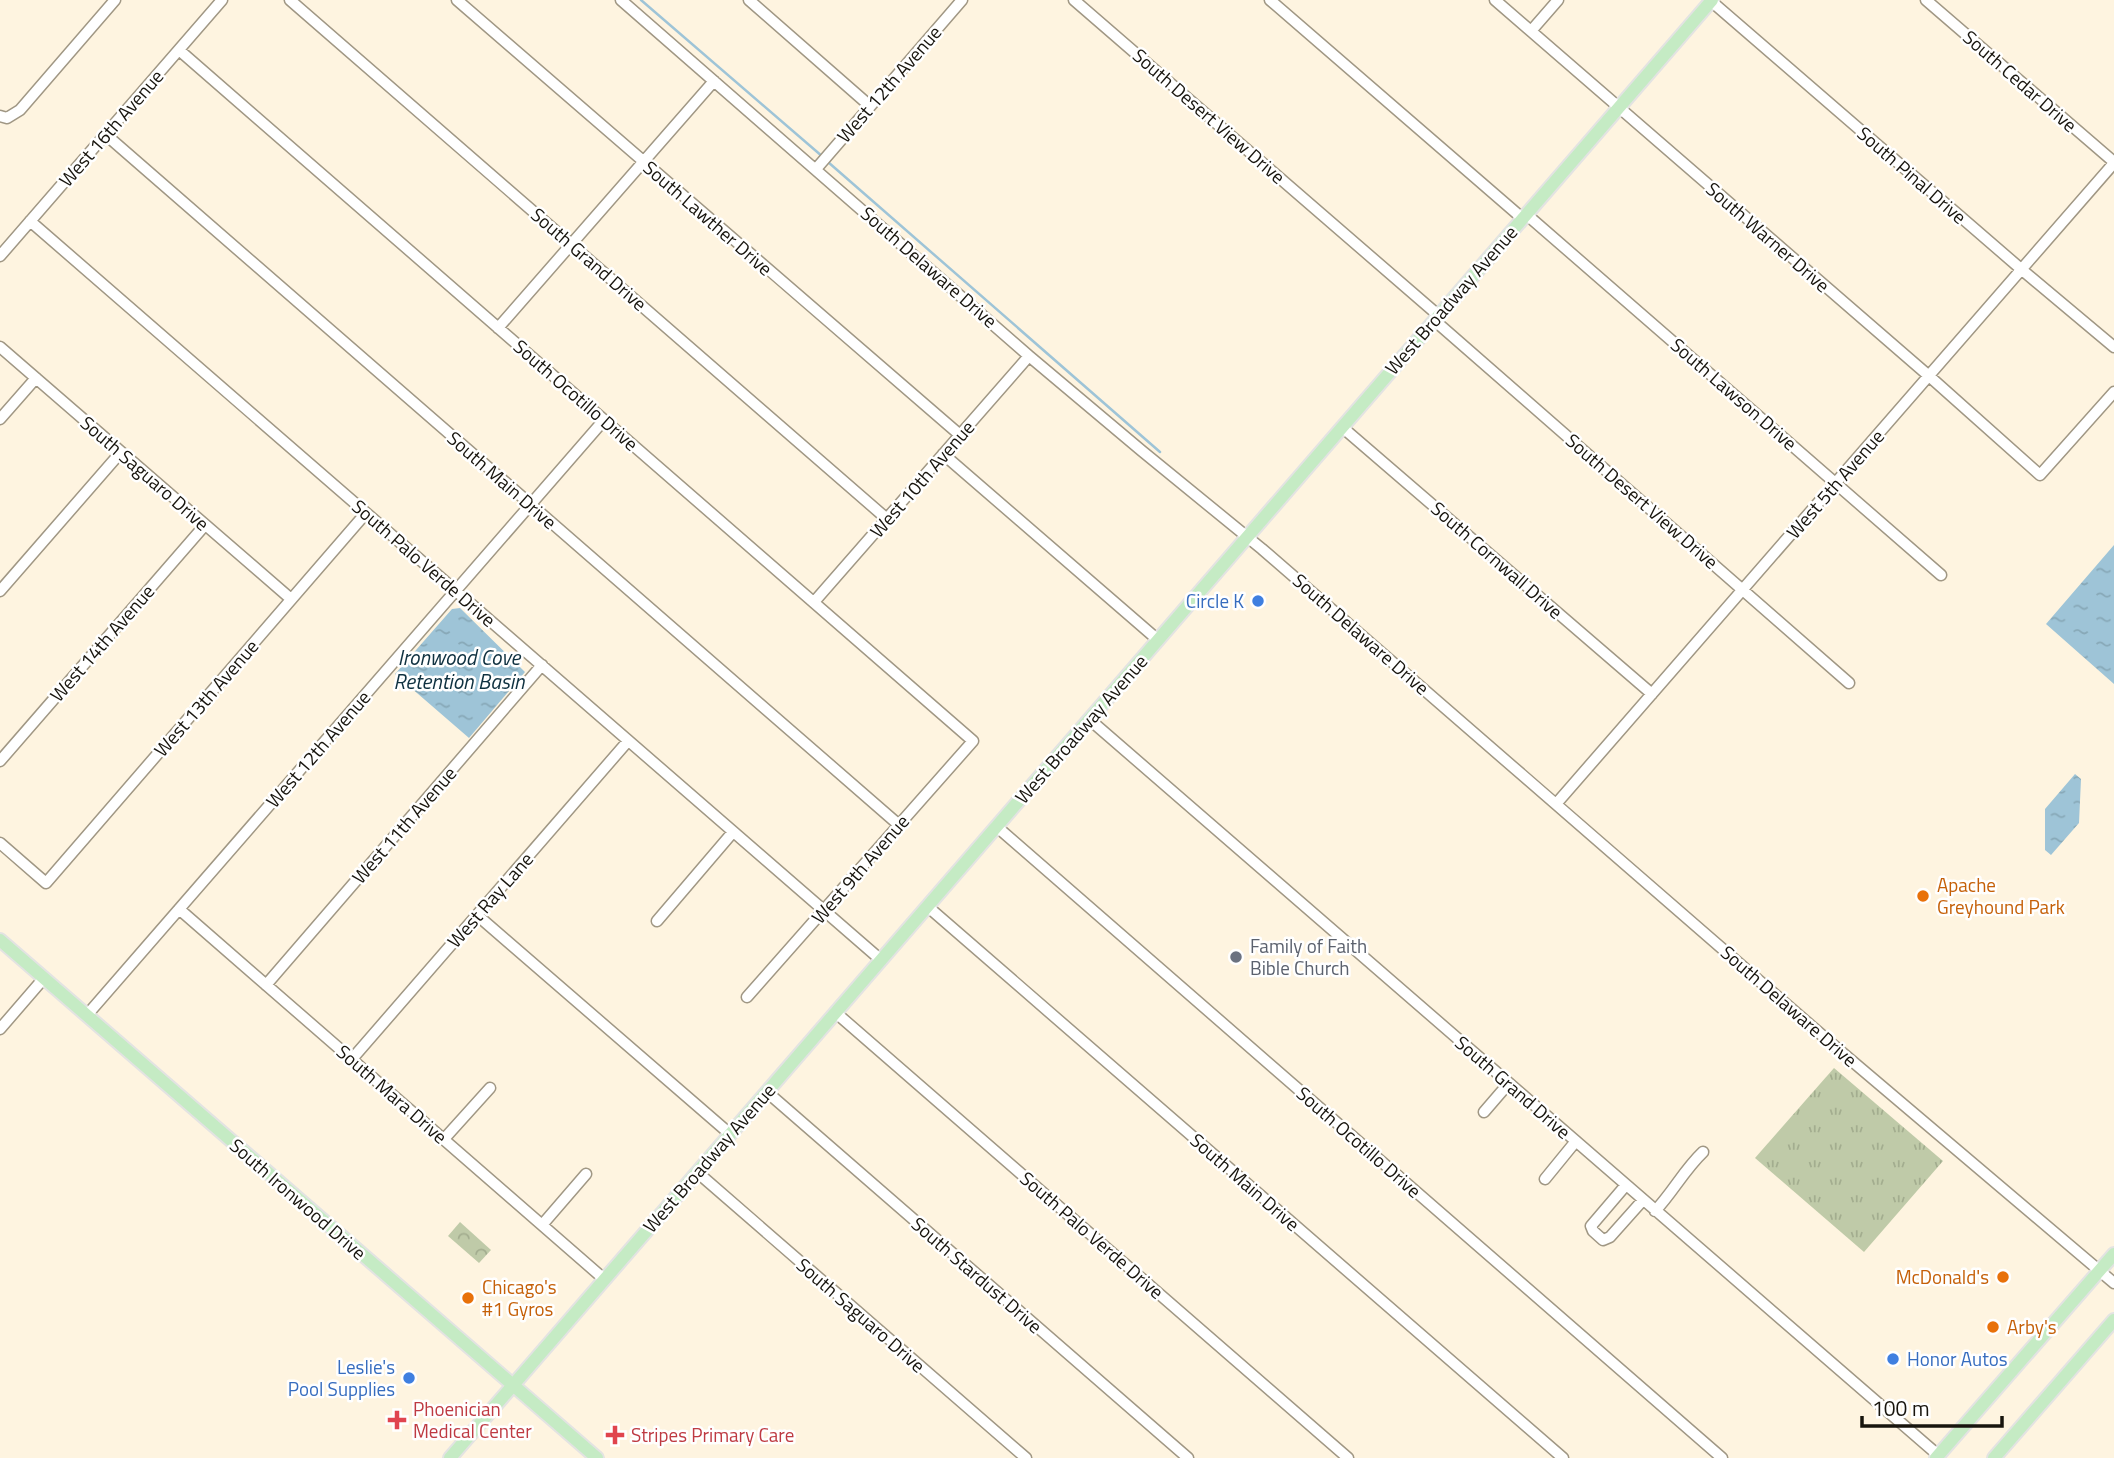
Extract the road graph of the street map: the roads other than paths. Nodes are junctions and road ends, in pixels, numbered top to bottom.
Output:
1 (115, 0) edge
2 (222, 0) edge
3 (290, 0) edge
4 (457, 0) edge
5 (621, 0) edge
6 (749, 0) edge
7 (1074, 0) edge
8 (1270, 0) edge
9 (1495, 0) edge
10 (1558, 0) edge
11 (1926, 0) edge
12 (961, 1) edge
13 (1711, 1) edge
14 (1531, 31) junction
15 (179, 50) junction
16 (714, 81) junction
17 (870, 106) junction
18 (1619, 108) junction
19 (4, 117) edge
20 (105, 134) junction
21 (643, 162) junction
22 (822, 162) junction
23 (2114, 163) edge
24 (1524, 216) junction
25 (30, 221) junction
26 (572, 244) junction
27 (0, 256) edge
28 (2021, 269) junction
29 (1436, 318) junction
30 (498, 328) junction
31 (0, 346) edge
32 (2114, 347) edge
33 (1029, 355) junction
34 (1929, 376) junction
35 (36, 378) junction
36 (2114, 392) edge
37 (0, 419) edge
38 (604, 420) junction
39 (1342, 427) junction
40 (960, 435) junction
41 (121, 452) junction
42 (943, 454) junction
43 (1836, 482) junction
44 (530, 504) junction
45 (366, 513) junction
46 (887, 519) junction
47 (205, 525) junction
48 (1247, 536) junction
49 (1941, 575) dead end
50 (1743, 589) junction
51 (455, 591) junction
52 (0, 592) edge
53 (291, 599) junction
54 (814, 602) junction
55 (1158, 640) junction
56 (542, 666) junction
57 (1849, 683) dead end
58 (1652, 694) junction
59 (1089, 719) junction
60 (628, 741) junction
61 (973, 741) joint
62 (0, 761) edge
63 (1556, 804) junction
64 (899, 825) junction
65 (996, 827) junction
66 (733, 832) junction
67 (0, 843) edge
68 (927, 906) junction
69 (179, 909) junction
70 (824, 910) junction
71 (477, 915) junction
72 (657, 921) dead end
73 (0, 940) edge
74 (881, 960) junction
75 (44, 978) junction
76 (266, 985) junction
77 (747, 998) dead end
78 (835, 1013) junction
79 (87, 1015) junction
80 (0, 1028) edge
81 (352, 1059) junction
82 (1508, 1083) junction
83 (490, 1088) dead end
84 (767, 1092) junction
85 (1484, 1112) dead end
86 (730, 1134) junction
87 (444, 1139) junction
88 (1576, 1142) junction
89 (1703, 1152) dead end
90 (697, 1172) junction
91 (586, 1174) dead end
92 (1545, 1179) dead end
93 (1626, 1185) junction
94 (1643, 1200) junction
95 (1655, 1211) junction
96 (542, 1225) junction
97 (2114, 1254) edge
98 (2099, 1271) junction
99 (604, 1279) junction
100 (2114, 1283) edge
101 (2114, 1320) edge
102 (512, 1385) junction
103 (1937, 1457) edge
104 (450, 1458) edge
105 (597, 1458) edge
106 (1026, 1458) edge
107 (1188, 1458) edge
108 (1348, 1458) edge
109 (1563, 1458) edge
110 (1721, 1458) edge
111 (1994, 1458) edge

1 - 19 street
2 - 15 street, West 16th Avenue
3 - 26 street, South Grand Drive
4 - 21 street, South Lawther Drive
5 - 16 street, South Delaware Drive
6 - 17 street
7 - 29 street, South Desert View Drive
8 - 24 street, South Lawson Drive
9 - 14 street, South Warner Drive
10 - 14 street
11 - 23 street, South Cedar Drive
12 - 17 street, West 12th Avenue
13 - 18 main road, West Broadway Avenue
13 - 28 street, South Pinal Drive
14 - 18 street, South Warner Drive
15 - 20 street, West 16th Avenue
15 - 30 street, South Ocotillo Drive
16 - 21 street
16 - 22 street, South Delaware Drive
17 - 22 street, West 12th Avenue
18 - 24 main road, West Broadway Avenue
18 - 34 street, South Warner Drive
20 - 25 street, West 16th Avenue
20 - 44 street, South Main Drive
21 - 26 street
21 - 40 street, South Lawther Drive
22 - 33 street, South Delaware Drive
23 - 28 street, West 5th Avenue
24 - 29 main road, West Broadway Avenue
24 - 43 street, South Lawson Drive
25 - 27 street, West 16th Avenue
25 - 45 street, South Palo Verde Drive
26 - 30 street
26 - 46 street, South Grand Drive
28 - 32 street, South Pinal Drive
28 - 34 street, West 5th Avenue
29 - 39 main road, West Broadway Avenue
29 - 50 street, South Desert View Drive
30 - 38 street, South Ocotillo Drive
31 - 35 street, South Saguaro Drive
33 - 40 street, West 10th Avenue
33 - 48 street, South Delaware Drive
34 - 36 street, South Warner Drive
34 - 43 street, West 5th Avenue
35 - 37 street
35 - 41 street, South Saguaro Drive
38 - 44 street, West 12th Avenue
38 - 54 street, South Ocotillo Drive
39 - 48 main road, West Broadway Avenue
39 - 58 street, South Cornwall Drive
40 - 42 street, West 10th Avenue
41 - 47 street, South Saguaro Drive
41 - 52 street
42 - 46 street, West 10th Avenue
42 - 55 street
43 - 49 street, South Lawson Drive
43 - 50 street, West 5th Avenue
44 - 51 street, West 12th Avenue
44 - 64 street, South Main Drive
45 - 51 street, South Palo Verde Drive
45 - 53 street, West 13th Avenue
46 - 54 street, West 10th Avenue
47 - 53 street, South Saguaro Drive
47 - 62 street, West 14th Avenue
48 - 55 main road, West Broadway Avenue
48 - 63 street, South Delaware Drive
50 - 57 street, South Desert View Drive
50 - 58 street, West 5th Avenue
51 - 56 street, South Palo Verde Drive
51 - 69 street, West 12th Avenue
53 - 67 street, West 13th Avenue
54 - 61 street, South Ocotillo Drive
55 - 59 main road, West Broadway Avenue
56 - 60 street, South Palo Verde Drive
56 - 76 street, West 11th Avenue
58 - 63 street, West 5th Avenue
59 - 65 main road, West Broadway Avenue
59 - 82 street, South Grand Drive
60 - 66 street, South Palo Verde Drive
60 - 71 street, West Ray Lane
61 - 64 street, West 9th Avenue
63 - 98 street, South Delaware Drive
64 - 70 street, West 9th Avenue
65 - 68 main road, West Broadway Avenue
65 - 110 street, South Ocotillo Drive
66 - 70 street, South Palo Verde Drive
66 - 72 street
68 - 74 main road, West Broadway Avenue
68 - 109 street, South Main Drive
69 - 76 street, South Mara Drive
69 - 79 street, West 12th Avenue
70 - 74 street, South Palo Verde Drive
70 - 77 street, West 9th Avenue
71 - 81 street, West Ray Lane
71 - 86 street
73 - 75 main road, South Ironwood Drive
74 - 78 main road, West Broadway Avenue
75 - 79 main road, South Ironwood Drive
75 - 80 street
76 - 81 street, South Mara Drive
78 - 84 main road, West Broadway Avenue
78 - 108 street, South Palo Verde Drive
79 - 102 main road, South Ironwood Drive
81 - 87 street, South Mara Drive
82 - 85 street
82 - 88 street, South Grand Drive
83 - 87 street
84 - 86 main road, West Broadway Avenue
84 - 107 street, South Stardust Drive
86 - 90 main road, West Broadway Avenue
87 - 96 street, South Mara Drive
88 - 92 street
88 - 93 street, South Grand Drive
89 - 95 street
90 - 99 main road, West Broadway Avenue
90 - 106 street, South Saguaro Drive
91 - 96 street
93 - 94 street, South Grand Drive
93 - 94 street
94 - 95 street, South Grand Drive
95 - 103 street, South Grand Drive
96 - 99 street, South Mara Drive
97 - 98 main road
98 - 100 street, South Delaware Drive
98 - 103 main road
99 - 102 main road, West Broadway Avenue
101 - 111 main road
102 - 104 main road, West Broadway Avenue
102 - 105 main road, South Ironwood Drive

